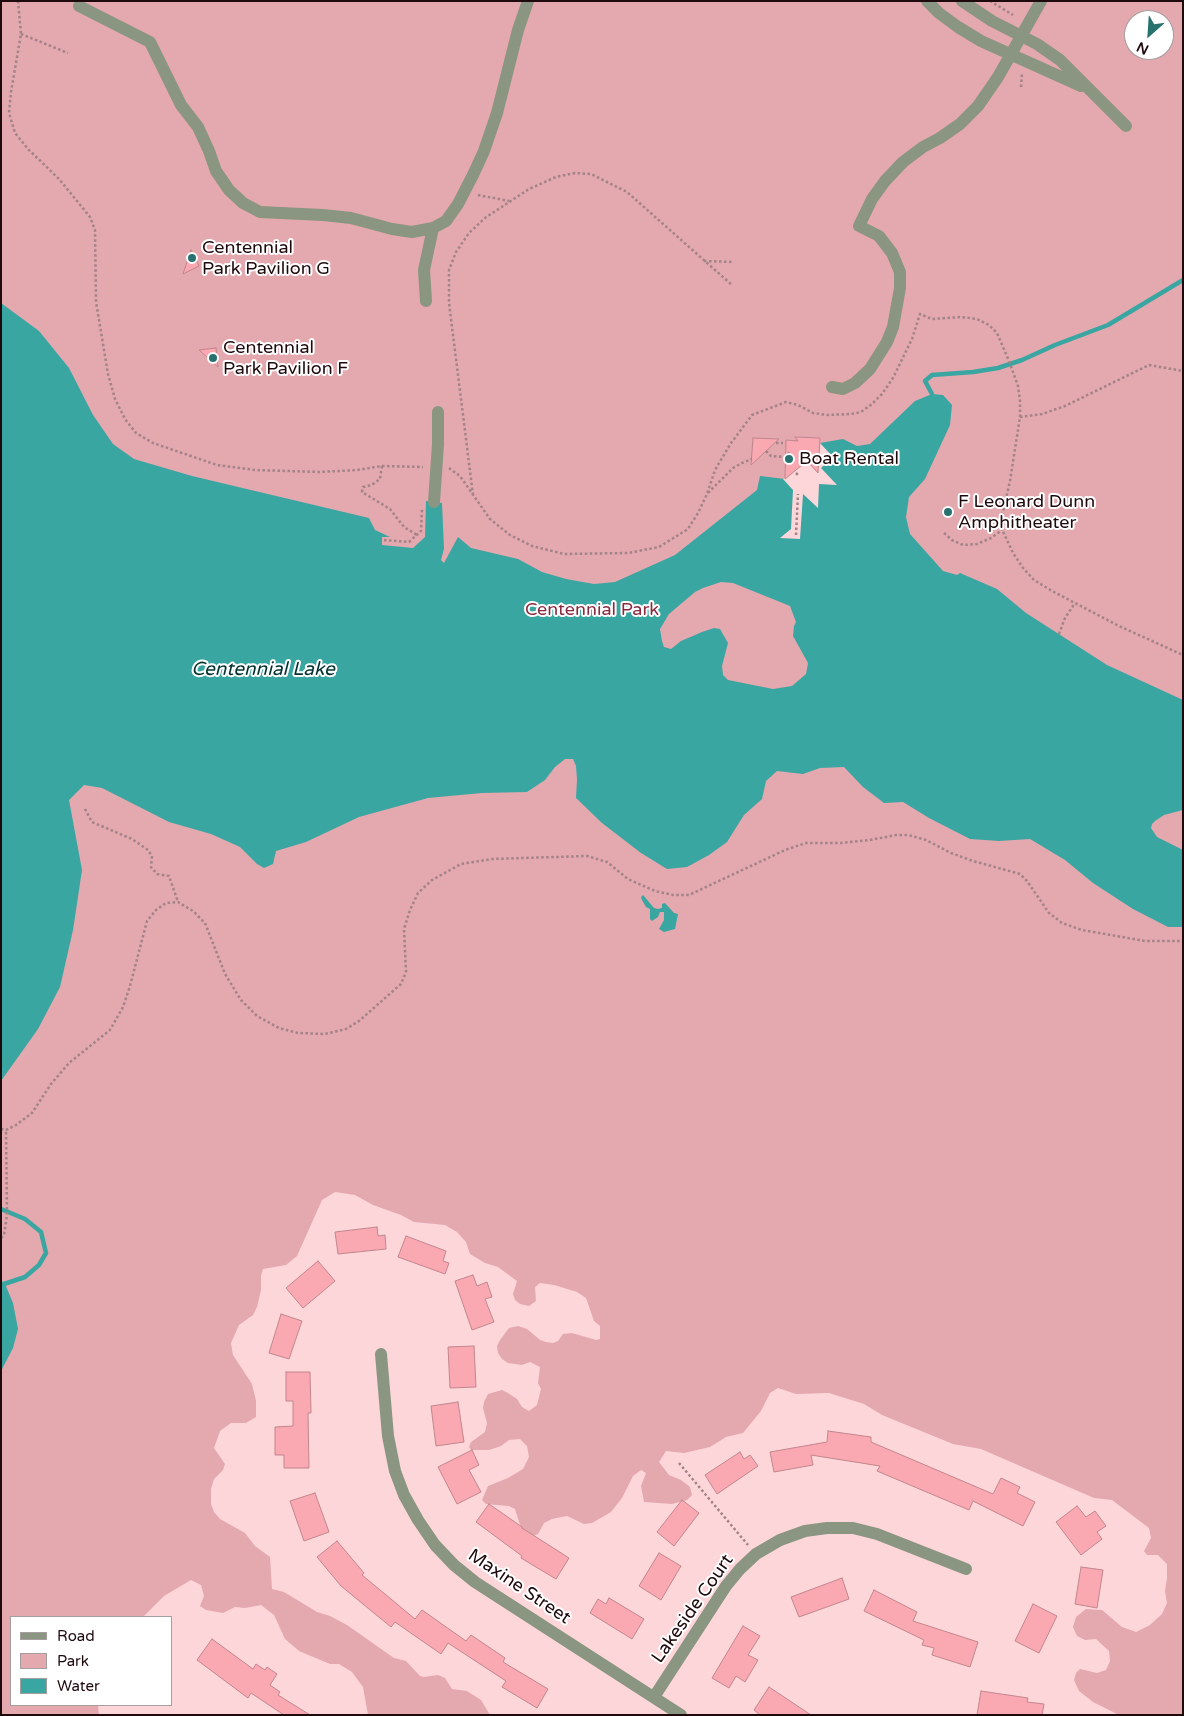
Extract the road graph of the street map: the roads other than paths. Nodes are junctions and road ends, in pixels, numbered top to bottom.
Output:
1 (528, 1) edge
2 (927, 1) edge
3 (962, 1) edge
4 (1042, 1) edge
5 (79, 6) dead end
6 (1022, 36) junction
7 (1010, 55) junction
8 (1091, 90) junction
9 (1126, 126) dead end
10 (433, 228) junction
11 (426, 301) dead end
12 (832, 387) dead end
13 (438, 412) dead end
14 (428, 503) road end
15 (381, 1354) dead end
16 (966, 1569) dead end
17 (654, 1697) junction
18 (681, 1715) edge

1 - 10 street
2 - 7 street
3 - 6 street
4 - 6 street
5 - 10 street
6 - 7 street
6 - 8 street
7 - 8 street
7 - 12 street
8 - 9 street
10 - 11 street
13 - 14 street
15 - 17 street, Maxine Street
16 - 17 street, Lakeside Court
17 - 18 street, Maxine Street

